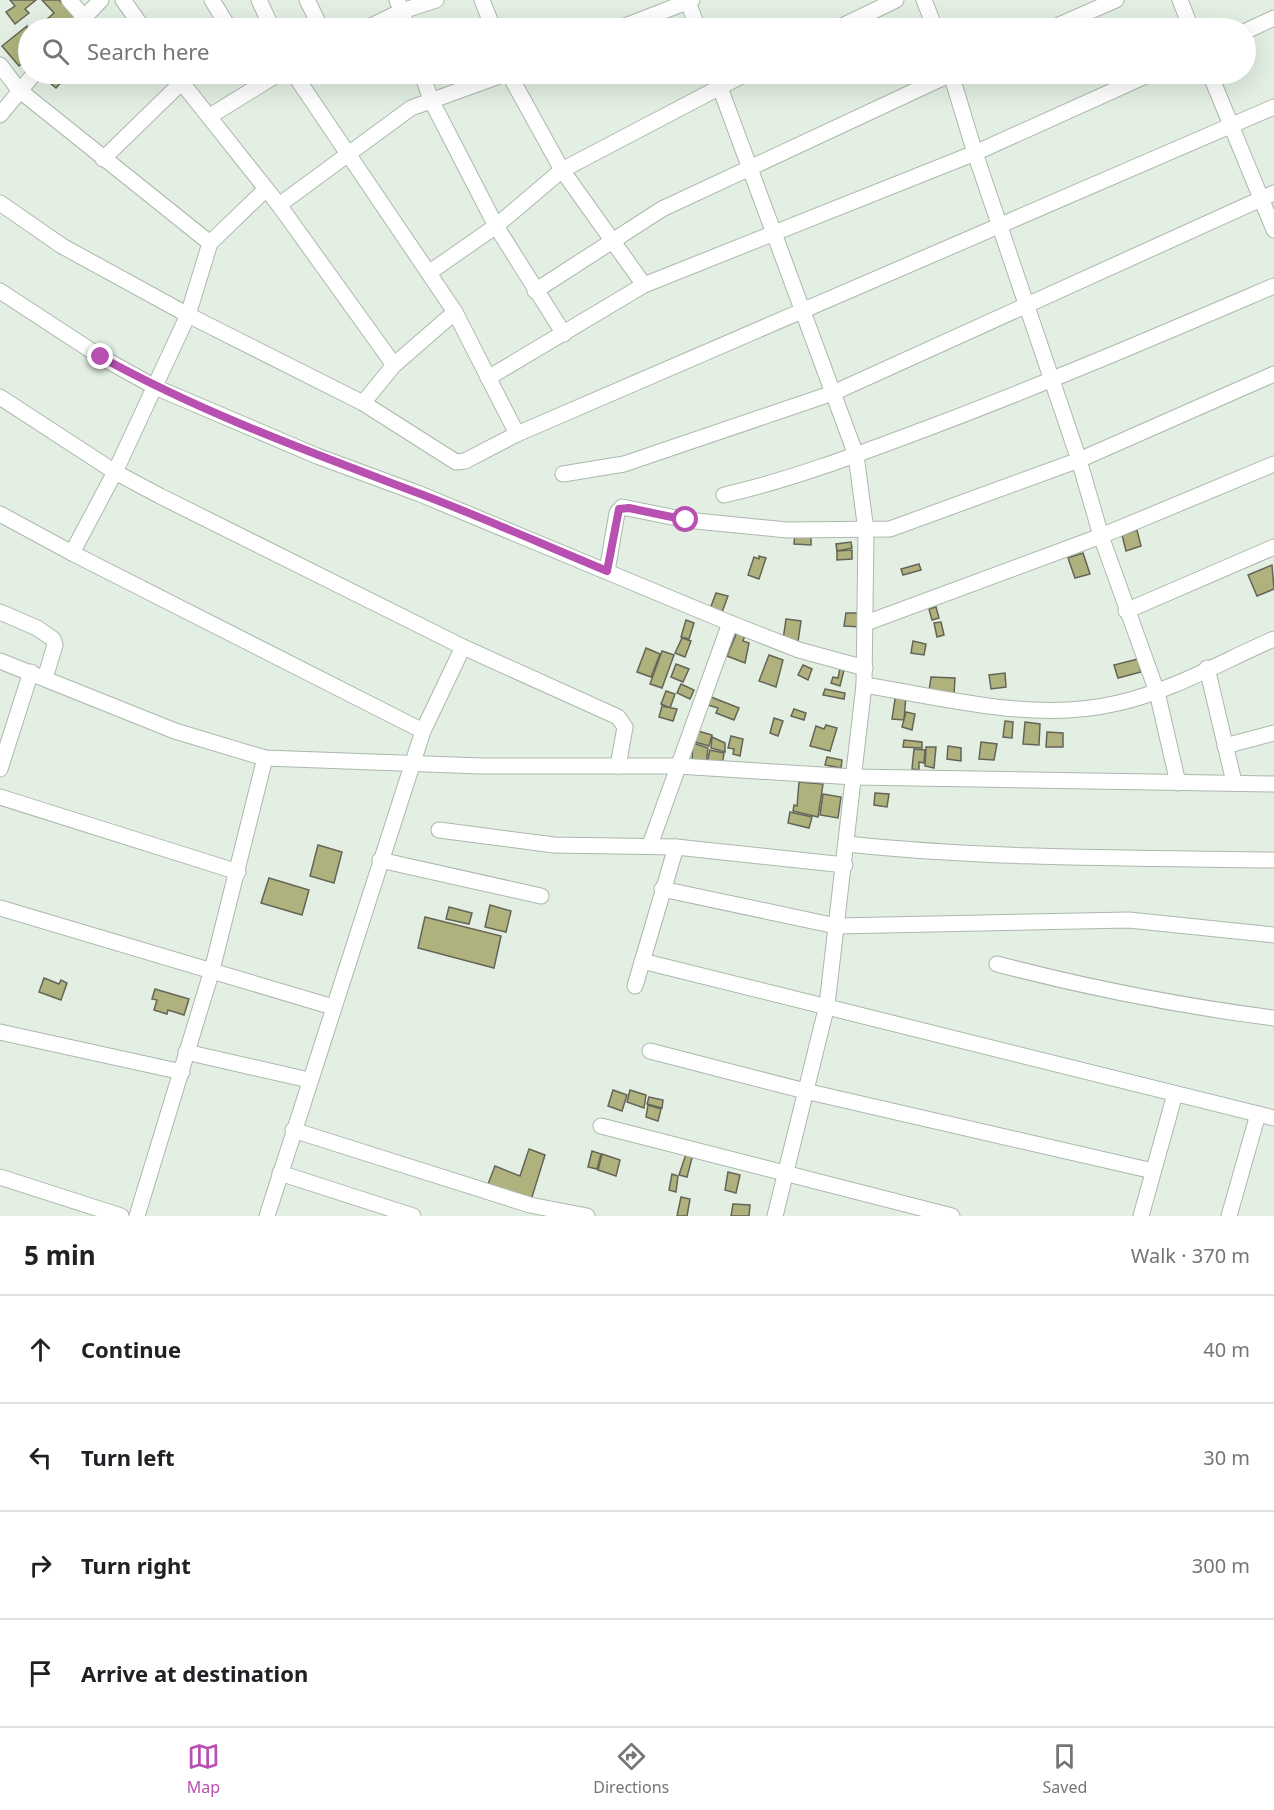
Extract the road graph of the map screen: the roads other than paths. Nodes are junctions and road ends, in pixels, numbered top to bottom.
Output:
1 (69, 0) edge
2 (101, 0) edge
3 (123, 0) edge
4 (212, 0) edge
5 (259, 0) edge
6 (307, 0) edge
7 (436, 0) edge
8 (482, 0) edge
9 (896, 0) edge
10 (924, 0) edge
11 (1116, 0) edge
12 (1180, 0) edge
13 (689, 1) edge
14 (400, 6) edge
15 (77, 18) edge
16 (84, 18) edge
17 (136, 18) edge
18 (223, 18) edge
19 (267, 18) edge
20 (316, 18) edge
21 (382, 18) edge
22 (489, 18) edge
23 (646, 18) edge
24 (695, 18) edge
25 (859, 18) edge
26 (930, 18) edge
27 (1075, 18) edge
28 (1187, 18) edge
29 (1274, 18) edge
30 (1256, 26) edge
31 (0, 64) edge
32 (25, 84) edge
33 (172, 84) edge
34 (183, 84) edge
35 (250, 84) edge
36 (301, 84) edge
37 (425, 84) edge
38 (478, 84) edge
39 (513, 84) edge
40 (711, 84) edge
41 (719, 84) edge
42 (929, 84) edge
43 (954, 84) edge
44 (1128, 84) edge
45 (1214, 84) edge
46 (19, 90) junction
47 (431, 100) junction
48 (1274, 106) edge
49 (0, 115) edge
50 (210, 116) junction
51 (1232, 125) junction
52 (975, 153) junction
53 (347, 155) junction
54 (103, 159) junction
55 (747, 166) junction
56 (562, 170) junction
57 (265, 190) junction
58 (1268, 196) edge
59 (0, 203) edge
60 (279, 206) junction
61 (496, 225) junction
62 (1000, 226) junction
63 (1274, 230) edge
64 (773, 235) junction
65 (612, 240) junction
66 (210, 243) junction
67 (430, 272) junction
68 (644, 285) junction
69 (1274, 286) edge
70 (0, 291) edge
71 (535, 291) junction
72 (1026, 308) junction
73 (801, 310) junction
74 (455, 312) junction
75 (188, 315) junction
76 (564, 334) junction
77 (394, 365) junction
78 (1274, 374) edge
79 (488, 378) junction
80 (1053, 381) junction
81 (155, 387) junction
82 (833, 393) junction
83 (0, 397) edge
84 (363, 404) junction
85 (517, 434) junction
86 (856, 455) junction
87 (1078, 460) junction
88 (1274, 464) edge
89 (115, 471) junction
90 (563, 474) dead end
91 (724, 495) dead end
92 (0, 514) edge
93 (866, 531) junction
94 (1101, 536) junction
95 (1274, 547) edge
96 (72, 553) junction
97 (607, 571) junction
98 (1126, 611) junction
99 (0, 612) edge
100 (730, 623) junction
101 (866, 623) junction
102 (1274, 639) edge
103 (463, 647) junction
104 (0, 661) edge
105 (865, 668) junction
106 (1207, 668) junction
107 (38, 675) junction
108 (864, 686) junction
109 (1157, 692) junction
110 (423, 731) junction
111 (1274, 732) edge
112 (1225, 746) junction
113 (265, 758) junction
114 (412, 764) junction
115 (618, 766) junction
116 (678, 766) junction
117 (0, 769) edge
118 (854, 777) junction
119 (1234, 782) junction
120 (1178, 783) junction
121 (1274, 784) edge
122 (0, 797) edge
123 (439, 830) dead end
124 (847, 844) junction
125 (650, 845) junction
126 (676, 847) junction
127 (380, 860) junction
128 (1274, 860) edge
129 (844, 865) junction
130 (238, 872) junction
131 (662, 889) junction
132 (541, 896) dead end
133 (0, 908) edge
134 (836, 926) junction
135 (1274, 935) edge
136 (642, 961) junction
137 (997, 964) dead end
138 (212, 970) junction
139 (635, 986) dead end
140 (826, 1005) junction
141 (333, 1007) junction
142 (1274, 1017) edge
143 (0, 1032) edge
144 (650, 1051) dead end
145 (186, 1052) junction
146 (182, 1072) junction
147 (309, 1080) junction
148 (804, 1091) junction
149 (1175, 1094) junction
150 (1258, 1114) junction
151 (1274, 1118) edge
152 (601, 1126) dead end
153 (293, 1130) junction
154 (1154, 1171) junction
155 (280, 1173) junction
156 (784, 1174) junction
157 (0, 1177) edge
158 (529, 1210) edge
159 (121, 1216) edge
160 (138, 1216) edge
161 (267, 1216) edge
162 (413, 1216) edge
163 (587, 1216) edge
164 (775, 1216) edge
165 (952, 1216) edge
166 (1141, 1216) edge
167 (1229, 1216) edge

1 - 15 street
2 - 16 street
3 - 17 street
4 - 18 street
5 - 19 street
6 - 20 street
7 - 14 street
8 - 22 street
9 - 25 street
10 - 26 street
11 - 27 street
12 - 28 street
13 - 23 street
13 - 24 street
14 - 21 street
29 - 30 street
31 - 46 street
32 - 46 street
33 - 54 street
34 - 50 street
35 - 50 street
36 - 53 street
37 - 47 street
38 - 47 street
39 - 56 street
40 - 56 street
41 - 55 street
42 - 55 street
43 - 52 street
44 - 52 street
45 - 51 street
46 - 49 street
46 - 54 street
47 - 53 street
47 - 61 street
48 - 51 street
50 - 57 street
51 - 58 street
51 - 62 street
52 - 62 street
52 - 64 street
53 - 60 street
53 - 67 street
54 - 66 street
55 - 64 street
55 - 65 street
56 - 61 street
56 - 65 street
57 - 60 street
57 - 66 street
58 - 63 street
58 - 72 street
59 - 75 street
60 - 77 street
61 - 67 street
61 - 71 street
62 - 72 street
62 - 73 street
64 - 68 street
64 - 73 street
65 - 68 street
65 - 71 street
66 - 75 street
67 - 74 street
68 - 76 street
69 - 80 street
70 - 81 street
71 - 76 street
72 - 80 street
72 - 82 street
73 - 82 street
73 - 85 street
74 - 77 street
74 - 79 street
75 - 81 street
75 - 84 street
76 - 79 street
77 - 84 street
78 - 87 street
79 - 85 street
80 - 86 street
80 - 87 street
81 - 89 street
81 - 97 street
82 - 86 street
82 - 90 street
83 - 89 street
84 - 85 street
86 - 91 street
86 - 93 street
87 - 93 street
87 - 94 street
88 - 94 street
89 - 96 street
89 - 103 street
92 - 96 street
93 - 97 street
93 - 101 street
94 - 98 street
94 - 101 street
95 - 98 street
96 - 110 street
97 - 100 street
98 - 109 street
99 - 107 street
100 - 105 street
100 - 116 street
101 - 105 street
102 - 106 street
103 - 110 street
103 - 115 street
104 - 107 street
105 - 108 street
106 - 109 street
106 - 112 street
107 - 113 street
107 - 117 street
108 - 109 street
108 - 118 street
109 - 120 street
110 - 114 street
111 - 112 street
112 - 119 street
113 - 114 street
113 - 130 street
114 - 115 street
114 - 127 street
115 - 116 street
116 - 118 street
116 - 125 street
118 - 120 street
118 - 124 street
119 - 120 street
119 - 121 street
122 - 130 street
123 - 125 street
124 - 128 street
124 - 129 street
125 - 126 street
126 - 129 street
126 - 131 street
127 - 132 street
127 - 141 street
129 - 134 street
130 - 138 street
131 - 134 street
131 - 136 street
133 - 138 street
134 - 135 street
134 - 140 street
136 - 139 street
136 - 140 street
137 - 142 street
138 - 141 street
138 - 145 street
140 - 148 street
140 - 149 street
141 - 147 street
143 - 146 street
144 - 148 street
145 - 146 street
145 - 147 street
146 - 160 street
147 - 153 street
148 - 154 street
148 - 156 street
149 - 150 street
149 - 154 street
150 - 151 street
150 - 167 street
152 - 156 street
153 - 155 street
153 - 158 street
154 - 166 street
155 - 161 street
155 - 162 street
156 - 164 street
156 - 165 street
157 - 159 street
158 - 163 street

